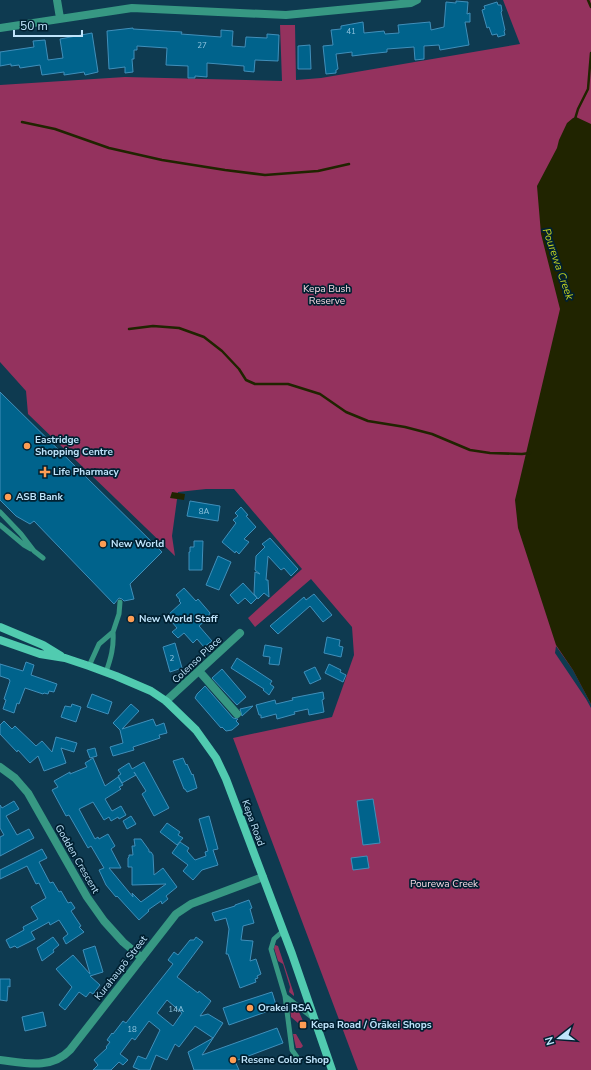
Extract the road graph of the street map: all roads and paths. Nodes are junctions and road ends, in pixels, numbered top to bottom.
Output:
1 (57, 0) edge
2 (417, 0) edge
3 (60, 18) junction
4 (0, 28) edge
5 (0, 512) edge
6 (0, 525) edge
7 (34, 550) junction
8 (43, 558) dead end
9 (120, 602) dead end
10 (0, 627) edge
11 (113, 632) junction
12 (240, 633) dead end
13 (0, 640) edge
14 (66, 658) junction
15 (89, 666) junction
16 (199, 671) junction
17 (106, 672) junction
18 (166, 701) junction
19 (237, 714) dead end
20 (0, 766) edge
21 (263, 877) junction
22 (283, 931) junction
23 (142, 958) junction
24 (285, 996) junction
25 (314, 1018) junction
26 (297, 1057) dead end
27 (0, 1060) edge
28 (332, 1070) edge

1 - 3 street
2 - 3 street
3 - 4 street
5 - 7 lane
6 - 7 lane
7 - 8 lane
9 - 11 lane
10 - 14 main road, Kepa Road
11 - 15 lane
11 - 17 lane
12 - 16 street, Colenso Place
13 - 14 main road, Kepa Road
14 - 15 main road, Kepa Road
15 - 17 main road, Kepa Road
16 - 18 street, Colenso Place
16 - 19 street
17 - 18 main road, Kepa Road
18 - 21 main road, Kepa Road
20 - 23 street, Godden Crescent
21 - 22 main road, Kepa Road
21 - 23 street, Kurahaupō Street
22 - 24 lane
22 - 25 main road, Kepa Road
23 - 27 street, Kurahaupō Street
24 - 25 lane
24 - 26 lane
25 - 28 main road, Kepa Road

